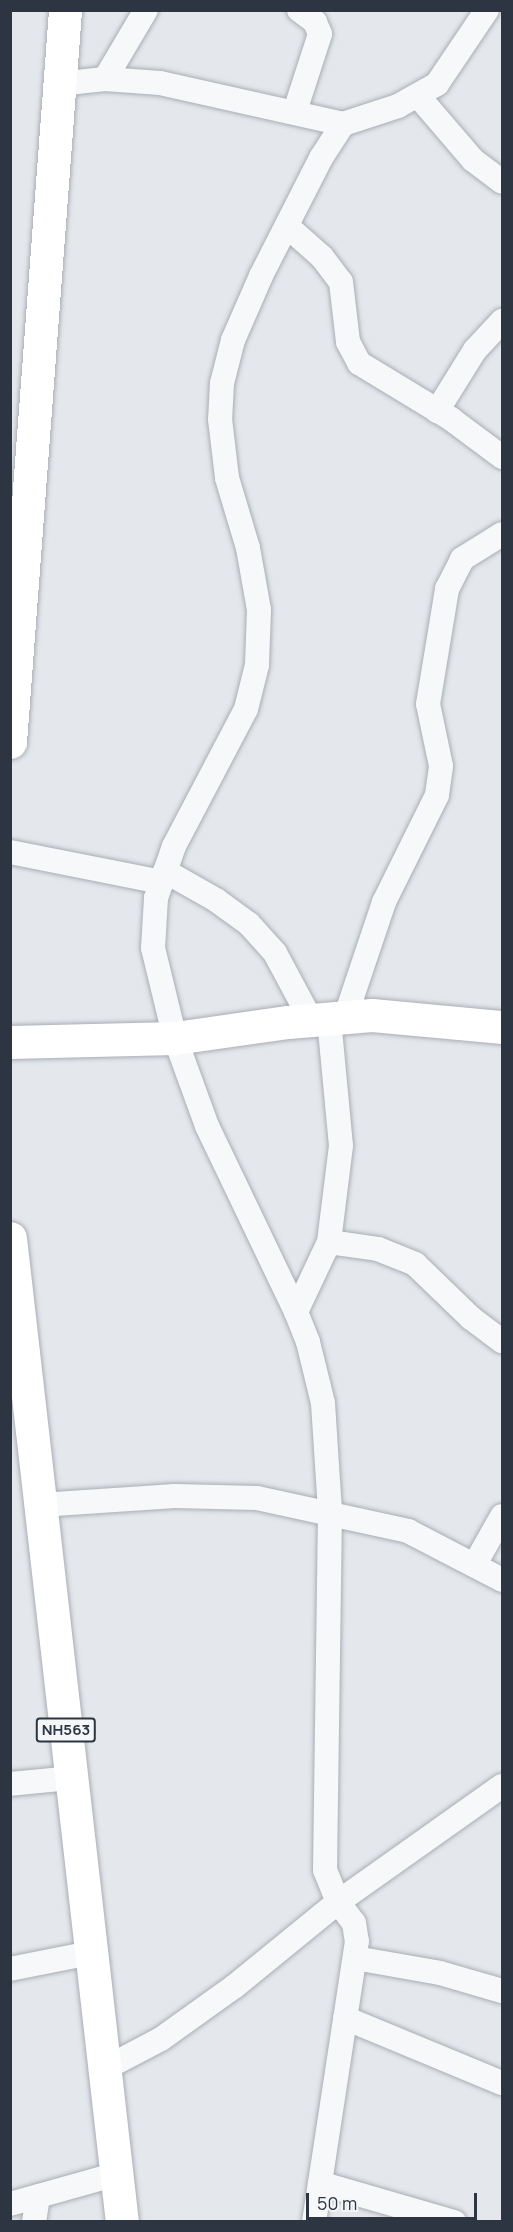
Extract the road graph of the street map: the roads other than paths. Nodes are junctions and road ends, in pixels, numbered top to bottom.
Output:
1 (65, 10) edge
2 (146, 10) edge
3 (299, 10) edge
4 (487, 10) edge
5 (105, 80) junction
6 (59, 84) junction
7 (420, 97) junction
8 (295, 111) junction
9 (343, 124) junction
10 (502, 182) edge
11 (287, 226) junction
12 (502, 321) edge
13 (437, 411) junction
14 (502, 457) edge
15 (502, 534) edge
16 (10, 742) edge
17 (10, 852) edge
18 (163, 877) junction
19 (328, 1019) junction
20 (502, 1028) edge
21 (175, 1038) junction
22 (10, 1042) edge
23 (10, 1238) edge
24 (329, 1242) junction
25 (296, 1312) junction
26 (502, 1341) edge
27 (40, 1504) junction
28 (330, 1512) junction
29 (502, 1516) edge
30 (475, 1564) junction
31 (502, 1580) edge
32 (71, 1778) junction
33 (10, 1784) edge
34 (502, 1786) edge
35 (338, 1902) junction
36 (91, 1953) junction
37 (355, 1958) junction
38 (10, 1969) edge
39 (502, 1991) edge
40 (345, 2018) junction
41 (104, 2069) junction
42 (502, 2083) edge
43 (117, 2174) junction
44 (320, 2183) junction
45 (38, 2196) junction
46 (10, 2204) edge
47 (34, 2222) edge
48 (122, 2222) edge
49 (314, 2222) edge
50 (454, 2222) edge

1 - 6 main road
2 - 5 street
3 - 8 street
4 - 7 street
5 - 6 street
5 - 8 street
6 - 16 main road
7 - 9 street
7 - 10 street
8 - 9 street
9 - 11 street
11 - 13 street
11 - 18 street
12 - 13 street
13 - 14 street
15 - 19 street
17 - 18 street
18 - 19 street
18 - 21 street
19 - 20 main road
19 - 21 main road
19 - 24 street
21 - 22 main road
21 - 25 street
23 - 27 main road, NH563
24 - 25 street
24 - 26 street
25 - 28 street
27 - 28 street
27 - 32 main road, NH563
28 - 30 street
28 - 35 street
29 - 30 street
30 - 31 street
32 - 33 street
32 - 36 main road, NH563
34 - 35 street
35 - 37 street
35 - 41 street
36 - 38 street
36 - 41 main road, NH563
37 - 39 street
37 - 40 street
40 - 42 street
40 - 44 street
41 - 43 main road, NH563
43 - 45 street
43 - 48 main road, NH563
44 - 49 street
44 - 50 street
45 - 46 street
45 - 47 street

